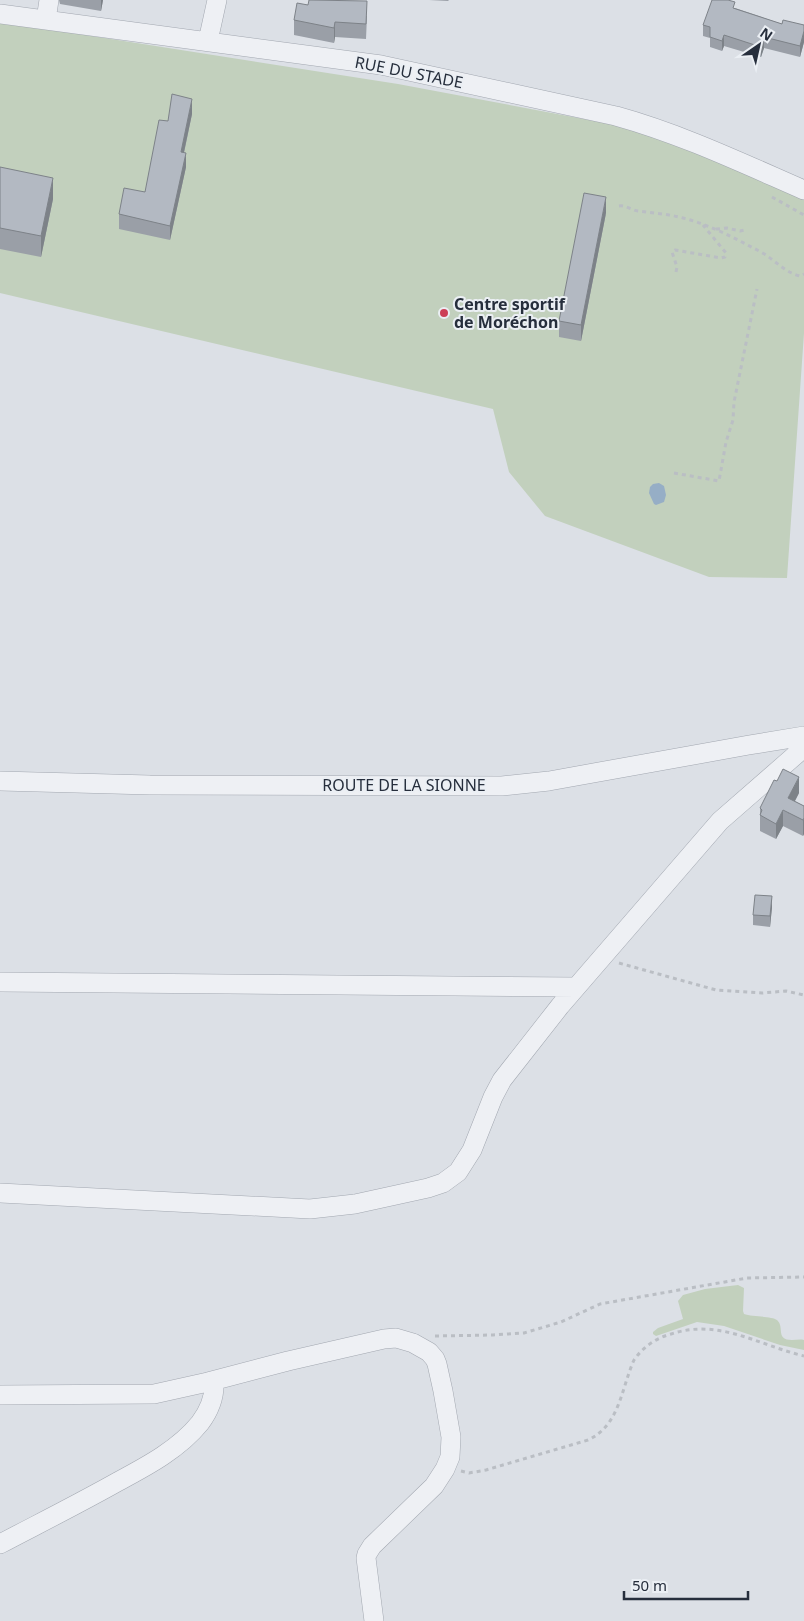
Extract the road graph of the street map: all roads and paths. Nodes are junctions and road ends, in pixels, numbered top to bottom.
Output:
1 (49, 0) edge
2 (217, 0) edge
3 (0, 14) edge
4 (46, 20) junction
5 (208, 41) junction
6 (804, 190) edge
7 (619, 206) dead end
8 (702, 224) junction
9 (716, 229) junction
10 (746, 230) dead end
11 (676, 272) dead end
12 (804, 274) edge
13 (757, 289) dead end
14 (674, 473) dead end
15 (803, 737) edge
16 (0, 781) edge
17 (601, 959) junction
18 (0, 982) edge
19 (576, 987) junction
20 (804, 995) edge
21 (0, 1193) edge
22 (804, 1277) edge
23 (407, 1340) junction
24 (804, 1356) edge
25 (214, 1381) junction
26 (0, 1395) edge
27 (446, 1466) junction
28 (0, 1544) edge
29 (374, 1621) edge

1 - 4 street
2 - 5 street
3 - 4 street, RUE DU STADE
4 - 5 street, RUE DU STADE
5 - 6 street, RUE DU STADE
7 - 8 path
8 - 9 path
8 - 11 path
9 - 10 path
9 - 12 path
13 - 14 path
15 - 16 street, ROUTE DE LA SIONNE
15 - 17 street
17 - 19 street
17 - 20 path
18 - 19 street
19 - 21 street
22 - 23 path
23 - 25 street
23 - 27 street
24 - 27 path
25 - 26 street
25 - 28 street
27 - 29 street

